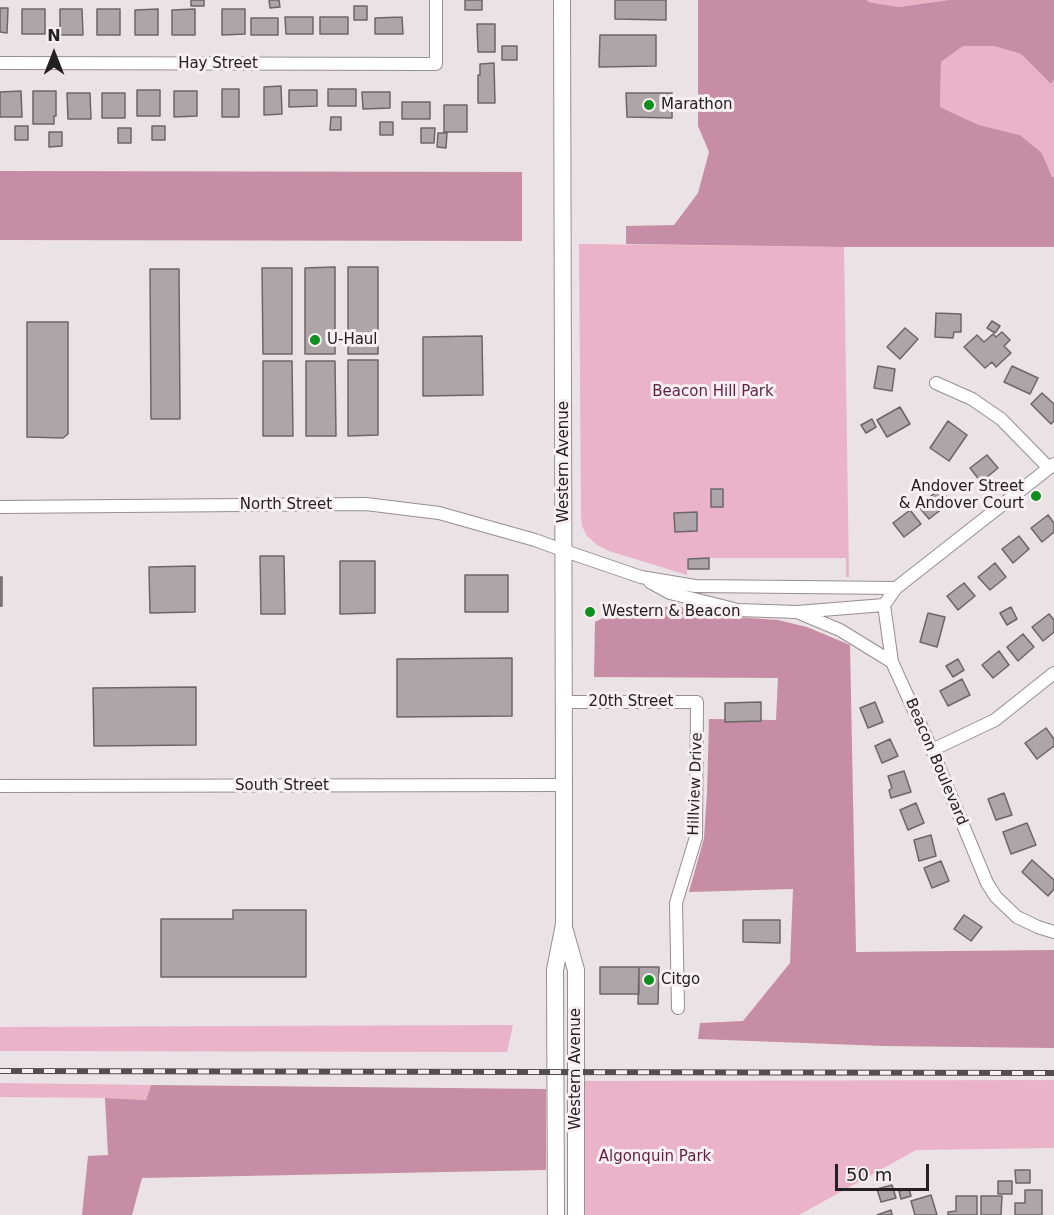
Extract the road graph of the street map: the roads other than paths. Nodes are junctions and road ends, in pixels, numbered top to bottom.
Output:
1 (436, 0) edge
2 (562, 0) edge
3 (0, 63) edge
4 (936, 383) dead end
5 (1051, 466) edge
6 (0, 507) edge
7 (565, 551) junction
8 (641, 577) junction
9 (896, 588) junction
10 (884, 605) junction
11 (796, 612) junction
12 (892, 662) junction
13 (1054, 673) edge
14 (564, 702) junction
15 (698, 702) joint
16 (932, 750) junction
17 (564, 785) junction
18 (0, 786) edge
19 (564, 924) junction
20 (1054, 932) edge
21 (678, 1008) dead end
22 (556, 1215) edge
23 (576, 1215) edge

1 - 3 street, Hay Street
2 - 7 main road, Western Avenue
4 - 5 street
5 - 9 street
6 - 7 street, North Street
7 - 8 street
7 - 14 main road, Western Avenue
8 - 9 street
8 - 11 street
9 - 10 street
10 - 11 street
10 - 12 street, Beacon Boulevard
11 - 12 street
12 - 16 street, Beacon Boulevard
13 - 16 street
14 - 15 street, 20th Street
14 - 17 main road, Western Avenue
15 - 21 street, Hillview Drive
16 - 20 street, Beacon Boulevard
17 - 18 street, South Street
17 - 19 main road, Western Avenue
19 - 22 main road, Western Avenue
19 - 23 main road, Western Avenue

